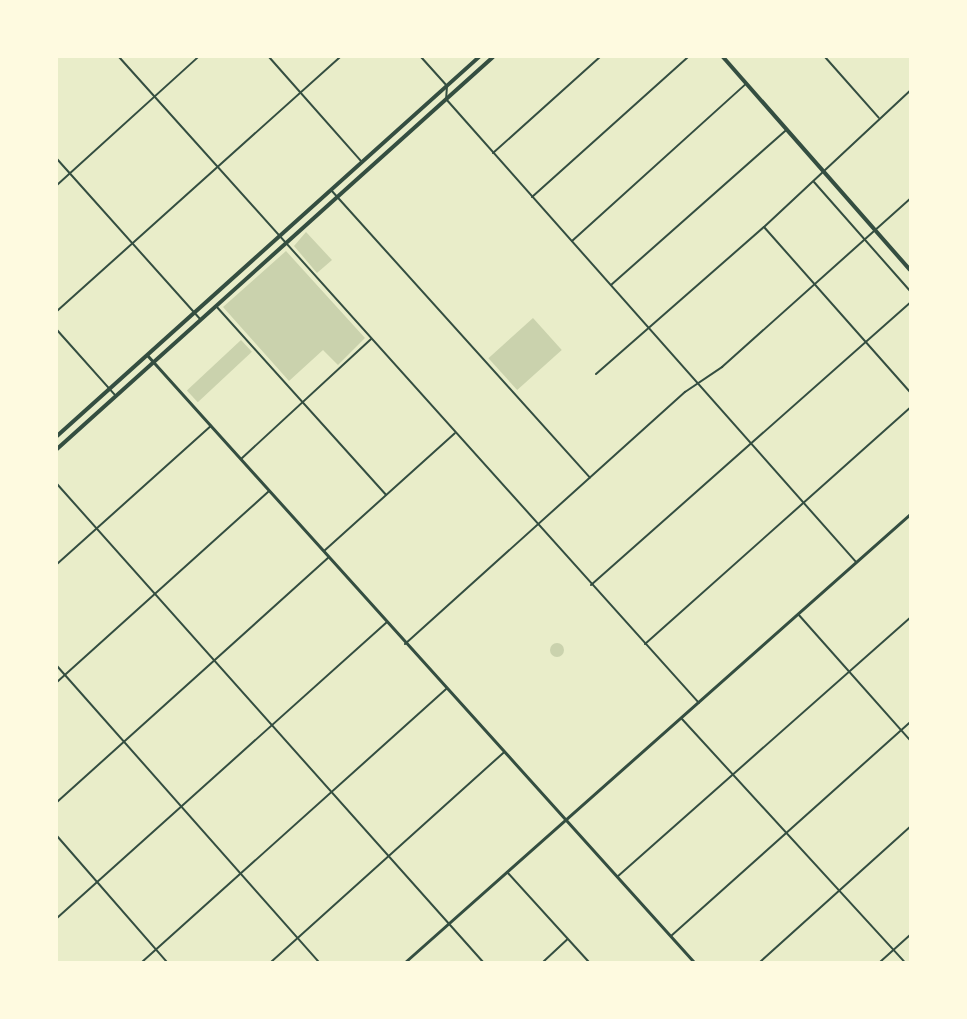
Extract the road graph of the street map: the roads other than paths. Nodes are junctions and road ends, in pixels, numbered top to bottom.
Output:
1 (119, 57) edge
2 (198, 57) edge
3 (269, 57) edge
4 (340, 57) edge
5 (421, 57) edge
6 (479, 57) edge
7 (493, 57) edge
8 (600, 57) edge
9 (688, 57) edge
10 (723, 57) edge
11 (825, 57) edge
12 (746, 84) junction
13 (447, 86) junction
14 (910, 91) edge
15 (301, 92) junction
16 (154, 96) junction
17 (446, 99) junction
18 (879, 118) junction
19 (786, 130) junction
20 (494, 153) junction
21 (57, 159) edge
22 (362, 162) junction
23 (216, 168) junction
24 (823, 172) junction
25 (69, 174) junction
26 (814, 182) junction
27 (57, 185) edge
28 (331, 190) junction
29 (338, 197) junction
30 (532, 197) junction
31 (910, 199) edge
32 (764, 227) junction
33 (875, 230) junction
34 (279, 237) junction
35 (865, 239) junction
36 (572, 241) junction
37 (131, 244) junction
38 (285, 244) junction
39 (910, 270) edge
40 (611, 285) junction
41 (814, 285) junction
42 (910, 291) edge
43 (910, 303) edge
44 (216, 306) junction
45 (57, 311) edge
46 (194, 313) junction
47 (201, 320) junction
48 (649, 329) junction
49 (57, 330) edge
50 (372, 339) junction
51 (866, 343) junction
52 (147, 355) junction
53 (154, 362) junction
54 (596, 374) dead end
55 (698, 385) junction
56 (110, 389) junction
57 (910, 392) edge
58 (116, 396) junction
59 (303, 402) junction
60 (910, 408) edge
61 (211, 426) junction
62 (456, 433) junction
63 (57, 436) edge
64 (751, 444) junction
65 (57, 449) edge
66 (241, 459) junction
67 (590, 478) junction
68 (57, 484) edge
69 (270, 491) junction
70 (386, 495) junction
71 (803, 503) junction
72 (910, 514) edge
73 (538, 525) junction
74 (98, 528) junction
75 (324, 552) junction
76 (329, 557) junction
77 (856, 562) junction
78 (57, 564) edge
79 (591, 585) junction
80 (156, 593) junction
81 (798, 614) junction
82 (910, 618) edge
83 (387, 622) junction
84 (405, 644) junction
85 (645, 644) junction
86 (215, 660) junction
87 (57, 666) edge
88 (850, 672) junction
89 (65, 675) junction
90 (57, 682) edge
91 (446, 689) junction
92 (699, 703) junction
93 (682, 719) junction
94 (910, 722) edge
95 (274, 724) junction
96 (901, 730) junction
97 (910, 740) edge
98 (123, 743) junction
99 (504, 752) junction
100 (734, 775) junction
101 (332, 789) junction
102 (57, 802) edge
103 (182, 805) junction
104 (565, 820) junction
105 (910, 827) edge
106 (786, 833) junction
107 (57, 836) edge
108 (390, 856) junction
109 (240, 872) junction
110 (507, 872) junction
111 (617, 878) junction
112 (96, 882) junction
113 (839, 893) junction
114 (57, 918) edge
115 (449, 923) junction
116 (910, 935) edge
117 (671, 936) junction
118 (297, 938) junction
119 (568, 939) junction
120 (156, 950) junction
121 (895, 950) junction
122 (142, 962) edge
123 (167, 962) edge
124 (271, 962) edge
125 (320, 962) edge
126 (405, 962) edge
127 (483, 962) edge
128 (543, 962) edge
129 (589, 962) edge
130 (694, 962) edge
131 (760, 962) edge
132 (880, 962) edge
133 (905, 962) edge

1 - 16 street
2 - 16 street
3 - 15 street
4 - 15 street
5 - 13 street
6 - 13 main road
7 - 17 main road
8 - 20 street
9 - 30 street
10 - 12 main road
11 - 18 street
12 - 19 main road
12 - 36 street
13 - 17 street
13 - 22 main road
14 - 18 street
15 - 22 street
15 - 23 street
16 - 23 street
16 - 25 street
17 - 20 street
17 - 29 main road
18 - 24 street
19 - 24 main road
19 - 40 street
20 - 30 street
21 - 25 street
22 - 28 main road
23 - 34 street
23 - 37 street
24 - 26 street
24 - 33 main road
25 - 27 street
25 - 37 street
26 - 32 street
26 - 35 street
28 - 29 street
28 - 34 main road
29 - 38 main road
29 - 67 street
30 - 36 street
31 - 33 street
32 - 41 street
32 - 48 street
33 - 35 street
33 - 39 main road
34 - 38 street
34 - 46 main road
35 - 41 street
35 - 42 street
36 - 40 street
37 - 45 street
37 - 46 street
38 - 44 main road
38 - 50 street
40 - 48 street
41 - 51 street
41 - 55 street
43 - 51 street
44 - 47 main road
44 - 59 street
46 - 47 street
46 - 52 main road
47 - 53 main road
48 - 54 street
48 - 55 street
49 - 56 street
50 - 59 street
50 - 62 street
51 - 57 street
51 - 64 street
52 - 53 street
52 - 56 main road
53 - 58 main road
53 - 61 street
55 - 64 street
55 - 67 street
56 - 58 street
56 - 63 main road
58 - 65 main road
59 - 66 street
59 - 70 street
60 - 71 street
61 - 66 street
61 - 74 street
62 - 70 street
62 - 73 street
64 - 71 street
64 - 79 street
66 - 69 street
67 - 73 street
68 - 74 street
69 - 75 street
69 - 80 street
70 - 75 street
71 - 77 street
71 - 85 street
72 - 77 street
73 - 79 street
73 - 84 street
74 - 78 street
74 - 80 street
75 - 76 street
76 - 83 street
76 - 86 street
77 - 81 street
79 - 85 street
80 - 86 street
80 - 89 street
81 - 88 street
81 - 92 street
82 - 88 street
83 - 84 street
83 - 95 street
84 - 91 street
85 - 92 street
86 - 95 street
86 - 98 street
87 - 89 street
88 - 96 street
88 - 100 street
89 - 90 street
89 - 98 street
91 - 99 street
91 - 101 street
92 - 93 street
93 - 100 street
93 - 104 street
94 - 96 street
95 - 101 street
95 - 103 street
96 - 97 street
96 - 106 street
98 - 102 street
98 - 103 street
99 - 104 street
99 - 108 street
100 - 106 street
100 - 111 street
101 - 108 street
101 - 109 street
103 - 109 street
103 - 112 street
104 - 110 street
104 - 111 street
105 - 113 street
106 - 113 street
106 - 117 street
107 - 112 street
108 - 115 street
108 - 118 street
109 - 118 street
109 - 120 street
110 - 115 street
110 - 119 street
111 - 117 street
112 - 114 street
112 - 120 street
113 - 121 street
113 - 131 street
115 - 126 street
115 - 127 street
116 - 121 street
117 - 130 street
118 - 124 street
118 - 125 street
119 - 128 street
119 - 129 street
120 - 122 street
120 - 123 street
121 - 132 street
121 - 133 street

